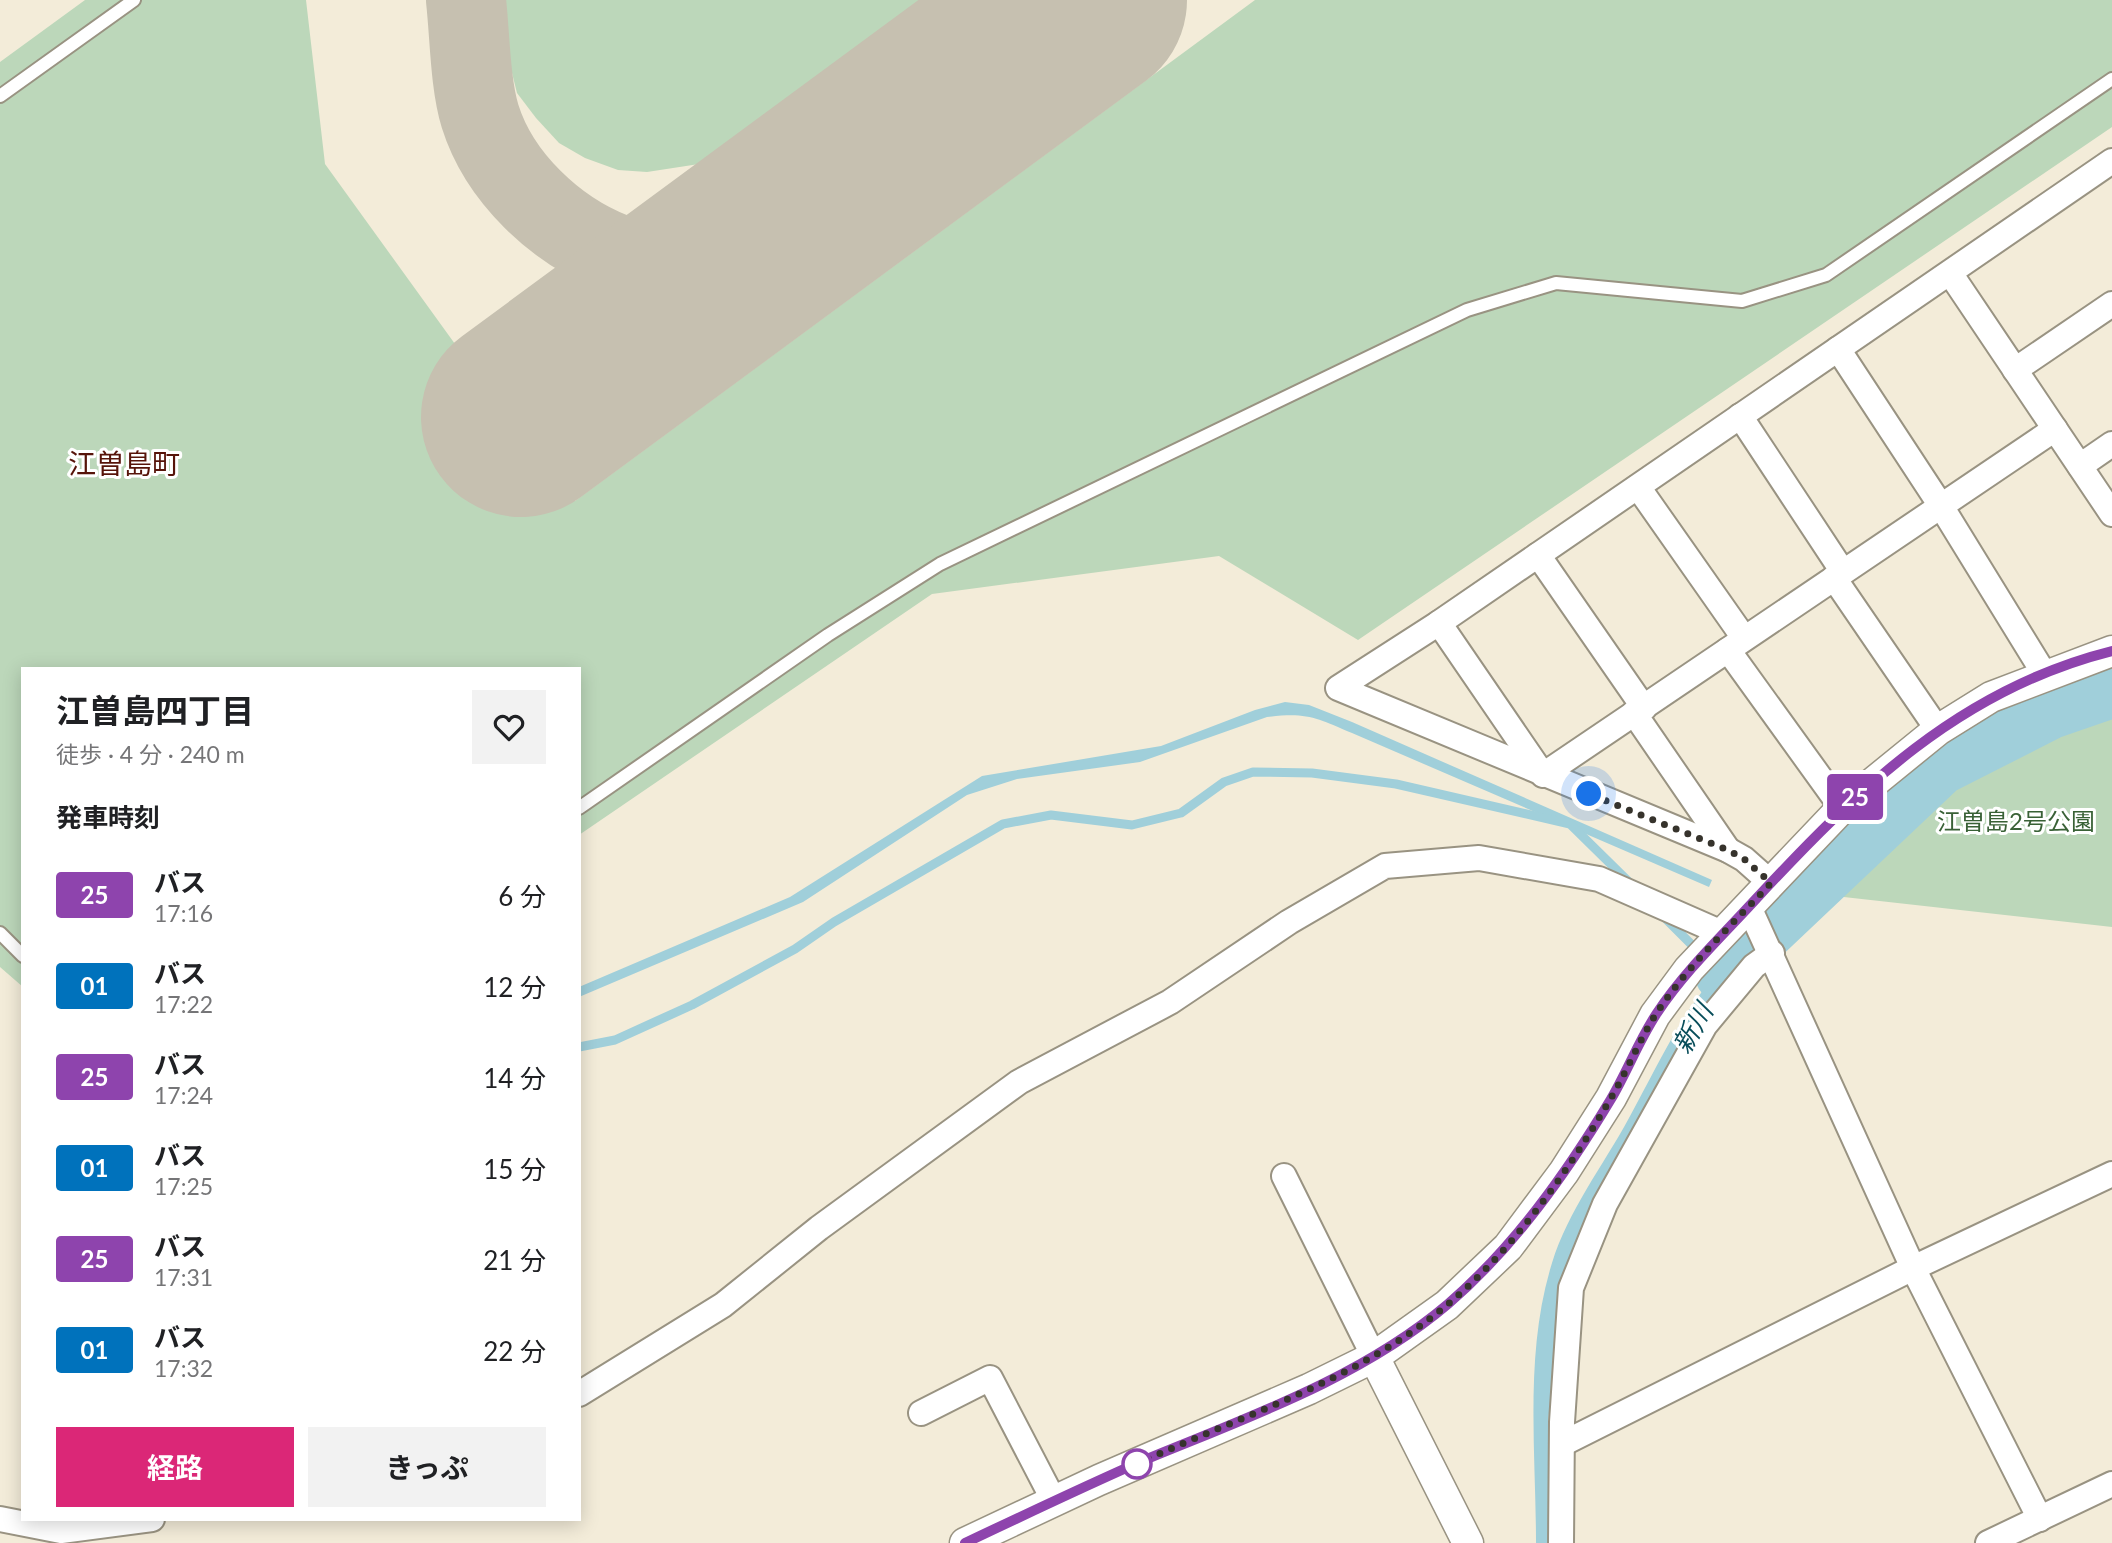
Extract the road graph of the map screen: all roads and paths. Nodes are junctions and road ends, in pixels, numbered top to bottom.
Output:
1 (134, 0) edge
2 (2112, 79) edge
3 (0, 96) edge
4 (2112, 160) edge
5 (1950, 273) junction
6 (2112, 304) edge
7 (1838, 349) junction
8 (2015, 370) junction
9 (1740, 416) junction
10 (2055, 429) junction
11 (2112, 444) edge
12 (2080, 466) junction
13 (1638, 487) junction
14 (1941, 506) junction
15 (2112, 514) edge
16 (1538, 555) junction
17 (1839, 575) junction
18 (1439, 623) junction
19 (1736, 644) junction
20 (2112, 651) edge
21 (2045, 675) junction
22 (1639, 710) junction
23 (1938, 730) junction
24 (1543, 775) junction
25 (581, 807) edge
26 (1842, 808) junction
27 (1728, 850) junction
28 (1771, 883) junction
29 (1749, 907) junction
30 (0, 933) edge
31 (1722, 933) junction
32 (1772, 953) junction
33 (21, 954) edge
34 (2112, 1174) edge
35 (1284, 1176) dead end
36 (1913, 1268) junction
37 (1374, 1357) junction
38 (581, 1393) edge
39 (921, 1413) dead end
40 (1562, 1444) junction
41 (2112, 1484) edge
42 (1054, 1501) junction
43 (2040, 1519) junction
44 (0, 1520) edge
45 (142, 1521) edge
46 (62, 1537) edge
47 (965, 1543) edge
48 (1468, 1543) edge
49 (1561, 1543) edge
50 (1988, 1543) edge

1 - 3 lane
2 - 25 lane
4 - 5 street
5 - 7 street
5 - 8 street
6 - 8 street
7 - 9 street
7 - 14 street
8 - 10 street
9 - 13 street
9 - 17 street
10 - 12 street
10 - 14 street
11 - 12 street
12 - 15 street
13 - 16 street
13 - 19 street
14 - 17 street
14 - 21 street
16 - 18 street
16 - 22 street
17 - 19 street
17 - 23 street
18 - 24 street
18 - 24 street
19 - 22 street
19 - 26 street
20 - 21 street
21 - 23 street
22 - 24 street
22 - 27 street
23 - 26 street
24 - 27 street
26 - 28 street
27 - 28 street
28 - 29 street
29 - 31 street
29 - 32 street
30 - 33 lane
31 - 37 street
31 - 38 street
32 - 36 street
32 - 40 street
34 - 36 street
35 - 37 street
36 - 40 street
36 - 43 street
37 - 42 street
37 - 48 street
39 - 42 street
40 - 49 street
41 - 43 street
42 - 47 street
43 - 50 street
44 - 46 street
45 - 46 street

